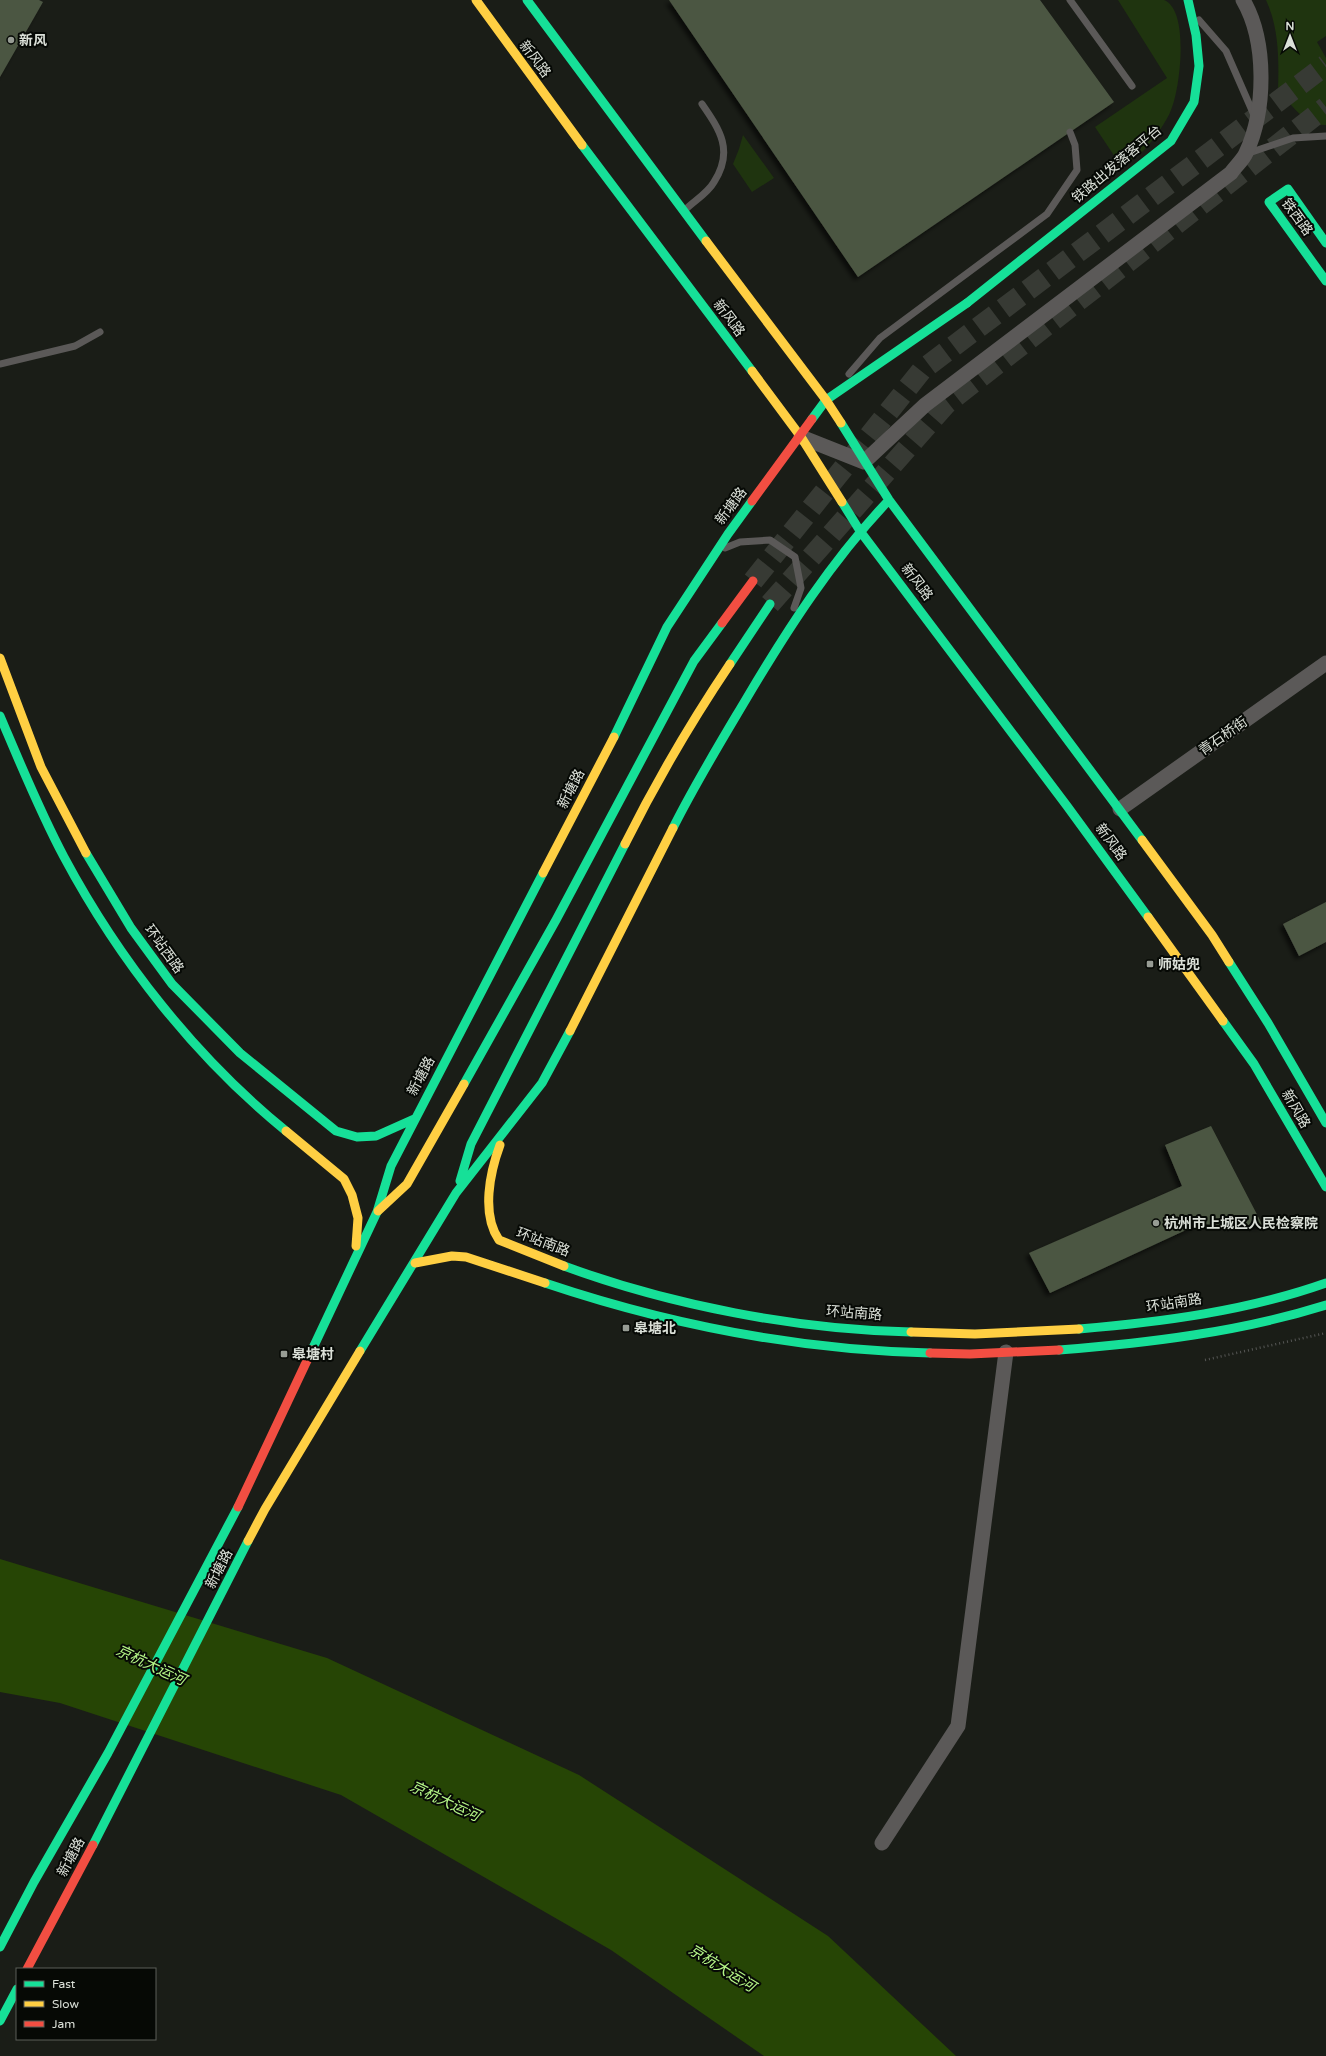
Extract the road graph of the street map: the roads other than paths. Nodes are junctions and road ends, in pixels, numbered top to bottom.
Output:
1 (476, 0) edge
2 (527, 0) edge
3 (1070, 0) edge
4 (1181, 0) edge
5 (1188, 0) edge
6 (1243, 0) edge
7 (1132, 86) dead end
8 (702, 104) dead end
9 (1257, 121) junction
10 (1070, 132) dead end
11 (1326, 136) edge
12 (1246, 154) junction
13 (683, 211) junction
14 (1326, 243) edge
15 (1326, 282) edge
16 (100, 332) dead end
17 (0, 364) edge
18 (826, 400) junction
19 (801, 437) junction
20 (864, 462) junction
21 (889, 500) junction
22 (860, 531) junction
23 (716, 552) junction
24 (753, 581) tunnel mouth
25 (770, 604) tunnel mouth
26 (783, 637) junction
27 (0, 658) edge
28 (1326, 663) edge
29 (0, 716) edge
30 (1120, 810) junction
31 (414, 1119) junction
32 (1326, 1124) edge
33 (504, 1132) junction
34 (1326, 1188) edge
35 (456, 1193) junction
36 (377, 1212) junction
37 (356, 1256) junction
38 (415, 1263) junction
39 (1326, 1283) edge
40 (1326, 1305) edge
41 (1006, 1352) junction
42 (882, 1842) dead end
43 (0, 1947) edge
44 (28, 1968) edge
45 (16, 1991) edge
46 (0, 2021) edge

1 - 19 main road, 新风路
2 - 13 main road, 新风路
3 - 7 lane
4 - 9 lane
5 - 18 main road, 铁路出发落客平台, bridge
6 - 9 street
8 - 13 lane
9 - 12 street
10 - 18 lane
11 - 12 lane
12 - 20 street
13 - 18 main road, 新风路
14 - 15 main road, 铁西路
16 - 17 lane
18 - 19 main road, 新塘路
18 - 20 main road, 新风路
19 - 20 street
19 - 22 main road, 新风路
19 - 23 main road, 新塘路
20 - 21 main road, 新风路
21 - 22 main road, 新塘路
21 - 30 main road, 新风路
22 - 26 main road, 新塘路
22 - 34 main road, 新风路
23 - 26 lane
23 - 31 main road, 新塘路
24 - 36 main road, 新塘路
25 - 35 main road, 新塘路
26 - 33 main road, 新塘路
27 - 31 main road, 环站西路
28 - 30 street, 青石桥街
29 - 37 main road
30 - 32 main road, 新风路
31 - 36 main road, 新塘路
33 - 35 main road, 新塘路
33 - 39 main road, 环站南路
35 - 38 main road, 新塘路
36 - 37 main road, 新塘路
37 - 43 main road, 新塘路
38 - 41 main road
38 - 44 main road, 新塘路
40 - 41 main road
41 - 42 street
45 - 46 main road

